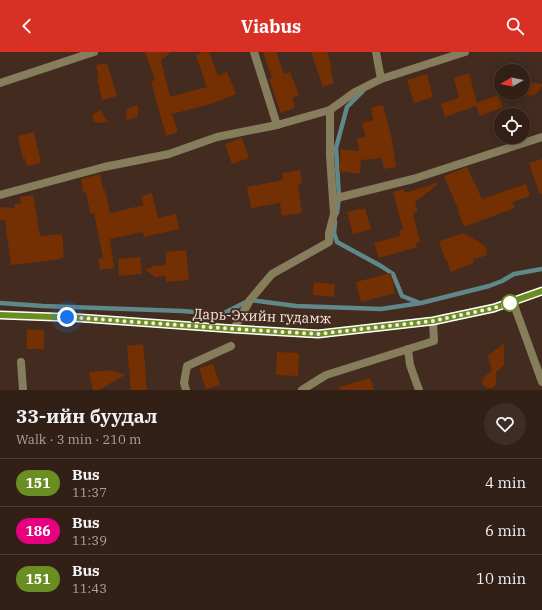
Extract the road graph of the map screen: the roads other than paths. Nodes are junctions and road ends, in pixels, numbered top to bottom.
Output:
1 (94, 52) edge
2 (254, 52) edge
3 (376, 52) edge
4 (465, 52) edge
5 (381, 79) junction
6 (0, 83) edge
7 (330, 110) junction
8 (277, 125) junction
9 (542, 137) edge
10 (0, 195) edge
11 (333, 198) junction
12 (542, 291) edge
13 (513, 302) junction
14 (0, 315) edge
15 (433, 321) junction
16 (234, 329) junction
17 (231, 346) dead end
18 (408, 349) junction
19 (21, 362) dead end
20 (542, 382) edge
21 (23, 390) edge
22 (186, 390) edge
23 (302, 390) edge
24 (419, 390) edge

1 - 6 street
2 - 8 street
3 - 5 street
4 - 5 street
5 - 7 street
7 - 8 street
7 - 11 street
8 - 10 street
9 - 11 street
11 - 16 street
12 - 13 main road, Дарь-Эхийн гудамж
13 - 15 main road, Дарь-Эхийн гудамж
13 - 20 street
14 - 16 main road, Дарь-Эхийн гудамж
15 - 16 main road, Дарь-Эхийн гудамж
15 - 18 street
17 - 22 street
18 - 23 street
18 - 24 street
19 - 21 street

